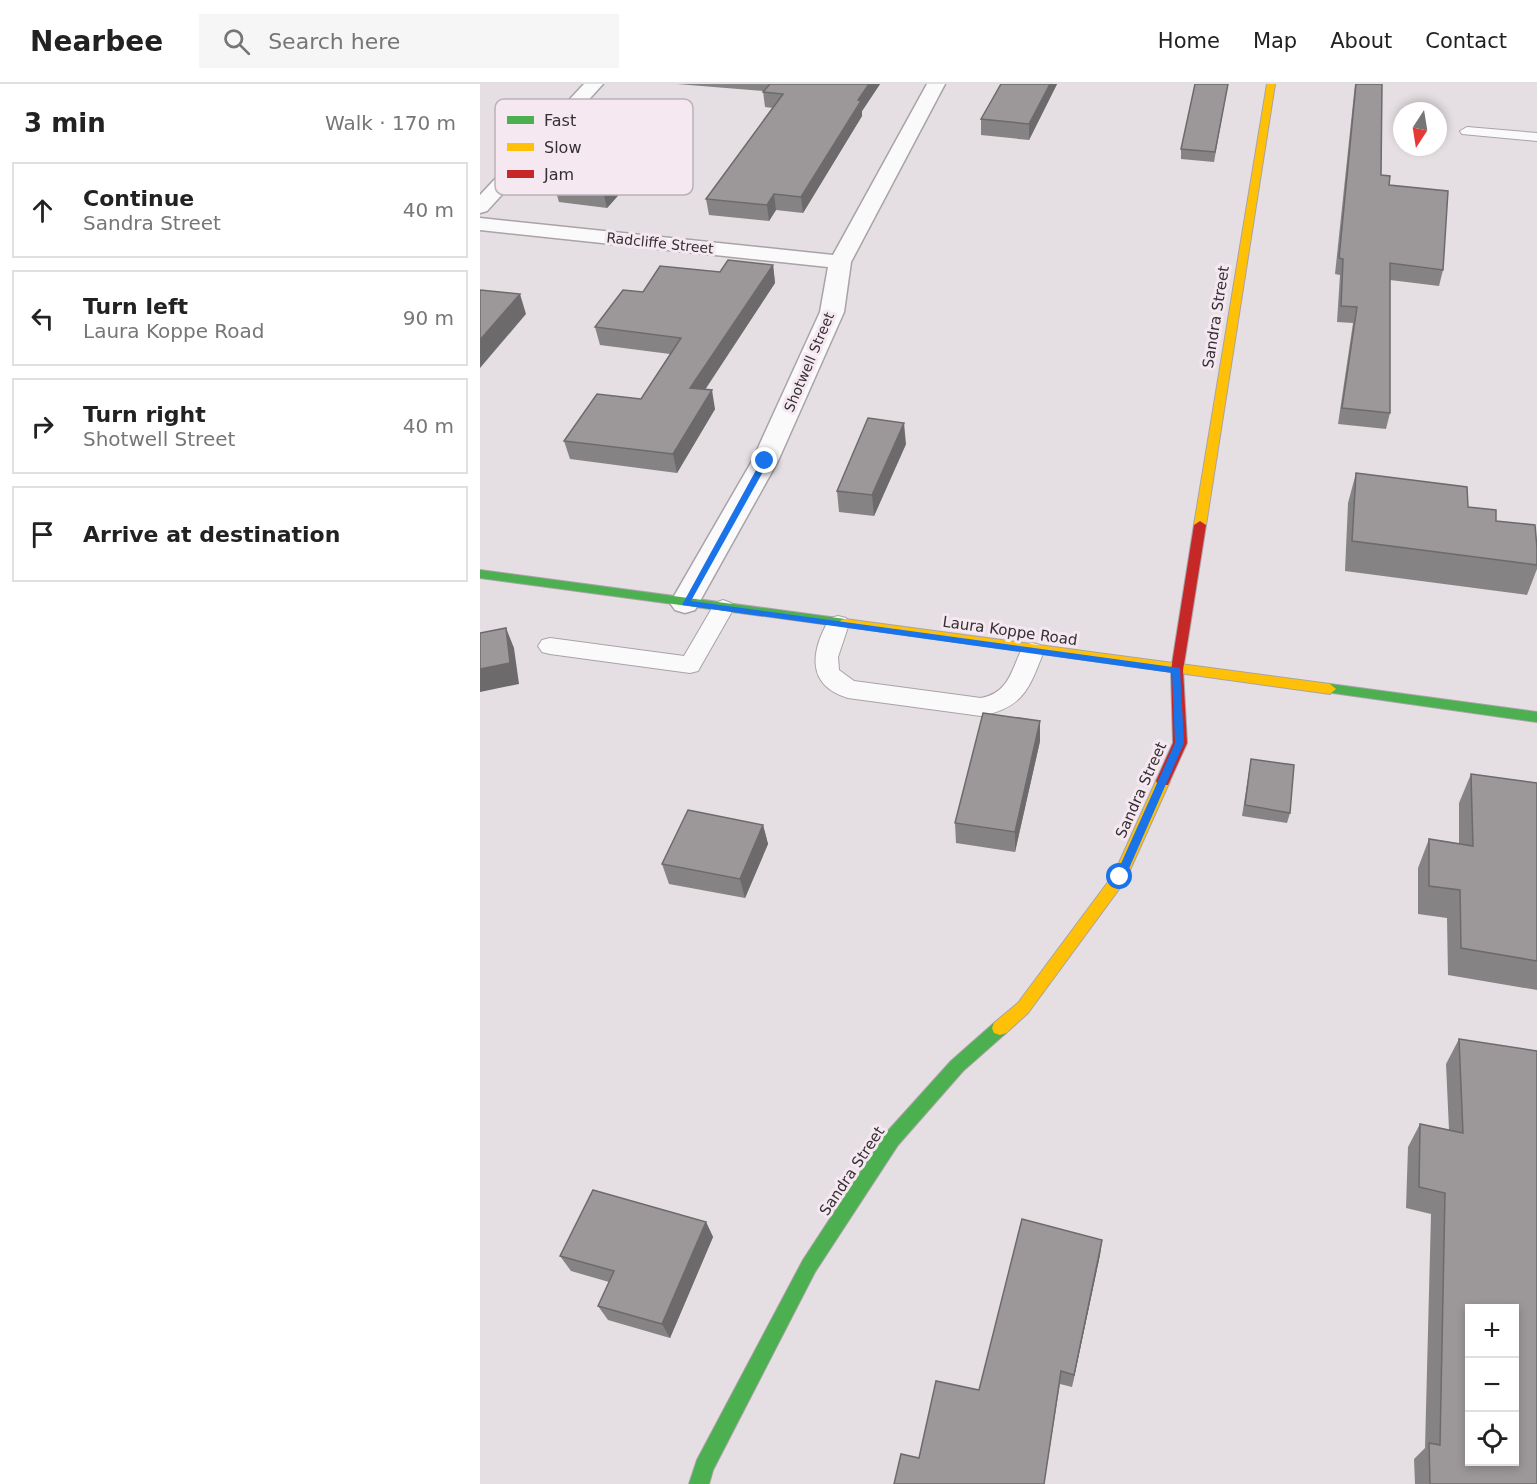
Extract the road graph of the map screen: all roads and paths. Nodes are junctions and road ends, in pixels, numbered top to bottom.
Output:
1 (594, 84) edge
2 (936, 84) edge
3 (1271, 84) edge
4 (580, 99) edge
5 (1467, 131) dead end
6 (1537, 137) edge
7 (495, 191) edge
8 (480, 207) edge
9 (480, 224) edge
10 (840, 262) junction
11 (480, 574) edge
12 (685, 603) junction
13 (723, 608) junction
14 (838, 624) junction
15 (550, 646) dead end
16 (1032, 651) junction
17 (1177, 670) junction
18 (1537, 717) edge
19 (699, 1484) edge

1 - 4 street
2 - 10 street, Shotwell Street
3 - 17 street, Sandra Street
5 - 6 lane
7 - 8 street
9 - 10 street, Radcliffe Street
10 - 12 street, Shotwell Street
11 - 12 street, Laura Koppe Road
12 - 13 street, Laura Koppe Road
13 - 14 street, Laura Koppe Road
13 - 15 lane
14 - 16 street, Laura Koppe Road
14 - 16 lane
16 - 17 street, Laura Koppe Road
17 - 18 street, Laura Koppe Road
17 - 19 street, Sandra Street

